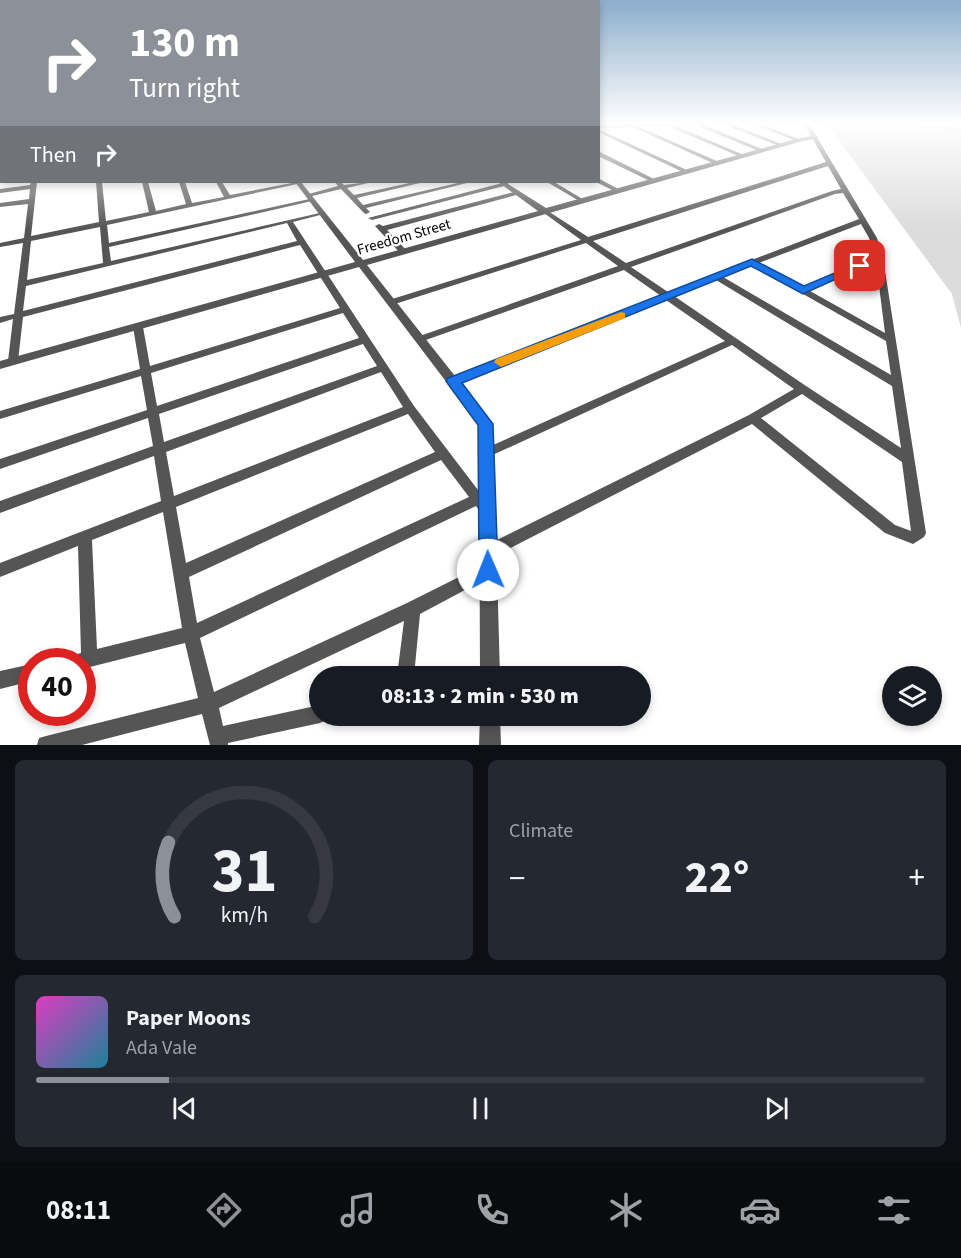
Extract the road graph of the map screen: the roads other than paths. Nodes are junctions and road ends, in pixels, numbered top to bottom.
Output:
1 (610, 159) edge
2 (660, 159) edge
3 (708, 159) edge
4 (733, 159) edge
5 (827, 159) edge
6 (717, 163) junction
7 (830, 164) junction
8 (687, 172) junction
9 (600, 181) edge
10 (654, 181) junction
11 (99, 183) edge
12 (145, 183) edge
13 (182, 183) edge
14 (220, 183) edge
15 (256, 183) edge
16 (294, 183) edge
17 (299, 183) edge
18 (416, 183) edge
19 (464, 183) edge
20 (503, 183) edge
21 (552, 183) edge
22 (34, 184) edge
23 (340, 184) edge
24 (0, 191) edge
25 (261, 191) junction
26 (618, 191) junction
27 (845, 191) junction
28 (518, 193) junction
29 (310, 197) junction
30 (352, 197) junction
31 (228, 198) junction
32 (32, 201) junction
33 (583, 201) junction
34 (0, 205) edge
35 (190, 206) junction
36 (362, 207) junction
37 (546, 212) junction
38 (153, 213) junction
39 (322, 213) junction
40 (372, 218) junction
41 (289, 221) junction
42 (861, 221) junction
43 (103, 224) junction
44 (382, 229) junction
45 (27, 240) junction
46 (588, 241) junction
47 (302, 242) junction
48 (0, 245) edge
49 (105, 246) junction
50 (404, 252) junction
51 (879, 258) junction
52 (752, 262) junction
53 (107, 264) junction
54 (363, 264) junction
55 (625, 266) junction
56 (324, 275) junction
57 (717, 277) junction
58 (22, 284) junction
59 (803, 291) junction
60 (669, 297) junction
61 (392, 302) junction
62 (344, 310) junction
63 (18, 315) junction
64 (0, 320) edge
65 (138, 327) junction
66 (420, 339) junction
67 (890, 339) junction
68 (364, 340) junction
69 (733, 340) junction
70 (13, 361) junction
71 (0, 365) edge
72 (382, 368) junction
73 (146, 370) junction
74 (453, 381) junction
75 (897, 384) junction
76 (802, 389) junction
77 (410, 409) junction
78 (153, 412) junction
79 (0, 415) edge
80 (753, 418) junction
81 (158, 449) junction
82 (444, 453) junction
83 (486, 453) junction
84 (908, 459) junction
85 (0, 464) edge
86 (478, 499) junction
87 (169, 504) junction
88 (0, 507) edge
89 (487, 511) junction
90 (85, 537) junction
91 (488, 552) junction
92 (0, 570) edge
93 (488, 570) junction
94 (181, 573) junction
95 (413, 609) junction
96 (192, 634) junction
97 (82, 648) edge
98 (96, 657) edge
99 (407, 666) edge
100 (490, 666) edge
101 (18, 676) edge
102 (0, 680) edge
103 (208, 704) junction
104 (309, 717) edge
105 (490, 726) edge
106 (83, 740) edge
107 (218, 741) edge
108 (46, 745) edge
109 (490, 745) edge

1 - 10 street
2 - 8 street
3 - 6 street
4 - 6 street, Freedom Street
5 - 7 street
6 - 8 street, Freedom Street
7 - 27 street
7 - 46 street
8 - 10 street, Freedom Street
9 - 26 street
10 - 26 street, Freedom Street
11 - 43 street
12 - 38 street
13 - 35 street
14 - 31 street
15 - 25 street
16 - 25 street
17 - 29 street
18 - 30 street
19 - 36 street
20 - 28 street
20 - 40 street
21 - 33 street
22 - 24 street
22 - 32 street
23 - 29 street
23 - 30 street
25 - 31 street
26 - 33 street, Freedom Street
27 - 42 street
27 - 55 street
28 - 37 street
28 - 44 street
29 - 39 street
29 - 49 street
30 - 36 street
31 - 35 street
32 - 34 street
32 - 45 street
33 - 37 street, Freedom Street
35 - 38 street
36 - 40 street
37 - 46 street
37 - 50 street, Freedom Street
38 - 43 street
39 - 41 street
39 - 54 street
40 - 44 street
41 - 47 street
41 - 53 street
42 - 51 street
42 - 52 street
43 - 45 street
43 - 49 street
44 - 50 street
45 - 48 street
45 - 58 street
46 - 55 street
46 - 61 street
47 - 56 street
47 - 63 street
49 - 53 street
50 - 54 street, Freedom Street
51 - 59 street
51 - 67 street
52 - 57 street
52 - 59 street
53 - 58 street
54 - 56 street, Freedom Street
54 - 61 street
55 - 60 street
55 - 66 street
56 - 62 street
56 - 65 street, Freedom Street
57 - 60 street
57 - 75 street
58 - 63 street
59 - 67 street
60 - 69 street
60 - 74 street
61 - 66 street
62 - 68 street
62 - 73 street
63 - 64 street
63 - 70 street
65 - 70 street, Freedom Street
65 - 73 street
66 - 74 street
67 - 75 street
68 - 72 street
68 - 78 street
69 - 76 street
69 - 83 street
70 - 71 street, Freedom Street
72 - 77 street
72 - 81 street
73 - 78 street
73 - 79 street
74 - 83 street
75 - 84 street
76 - 80 street
76 - 84 street
77 - 82 street
77 - 87 street
78 - 81 street
78 - 85 street
80 - 84 street
80 - 91 street
81 - 87 street
81 - 88 street
82 - 86 street
82 - 94 street
83 - 89 street
86 - 89 street
86 - 96 street
87 - 90 street
87 - 94 street
89 - 91 street
90 - 92 street
90 - 97 street
91 - 93 street
93 - 95 street
93 - 100 street
94 - 96 street
95 - 99 street
95 - 103 street
96 - 98 street
96 - 103 street
101 - 102 street
103 - 106 street
103 - 107 street
104 - 107 street
105 - 109 street
106 - 108 street

